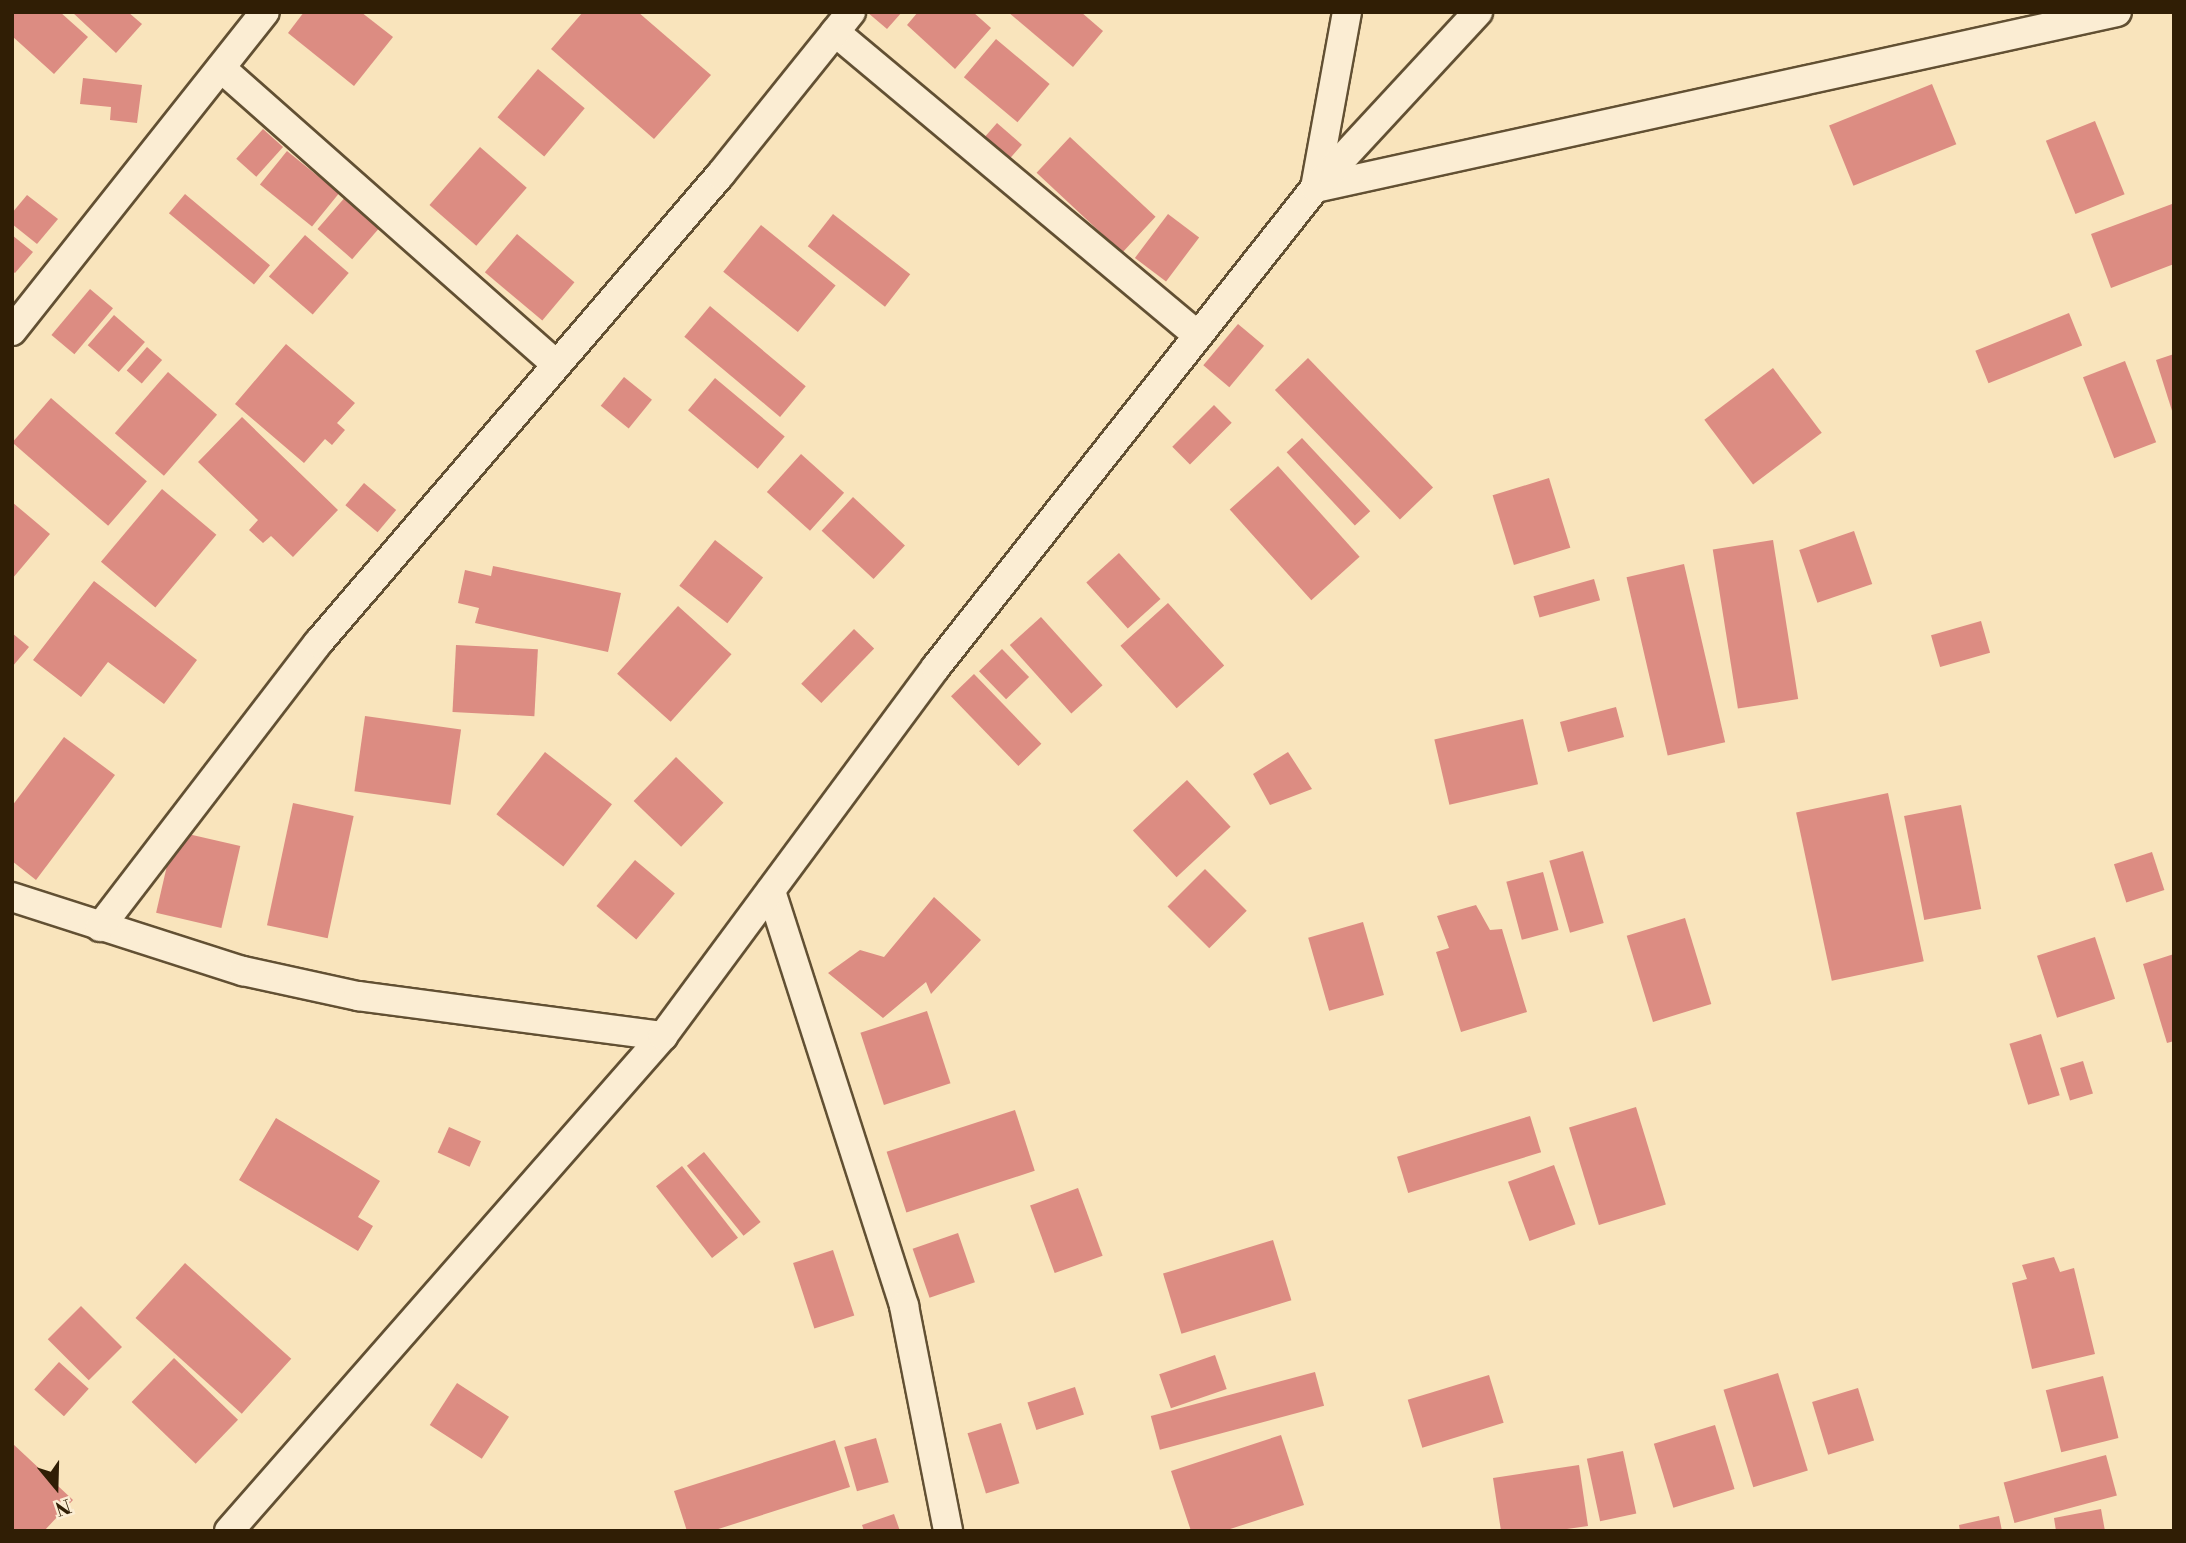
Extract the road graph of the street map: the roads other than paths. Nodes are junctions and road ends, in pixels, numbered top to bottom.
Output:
1 (265, 12) edge
2 (1347, 12) edge
3 (1478, 12) edge
4 (2117, 12) edge
5 (843, 22) edge
6 (221, 68) junction
7 (1315, 188) junction
8 (12, 331) edge
9 (1198, 336) junction
10 (557, 365) junction
11 (771, 891) junction
12 (12, 897) edge
13 (100, 927) junction
14 (663, 1036) junction
15 (229, 1531) edge
16 (948, 1531) edge

1 - 6 street
2 - 7 street
3 - 7 street
4 - 7 street
5 - 9 street
5 - 10 street
6 - 8 street
6 - 10 street
7 - 9 street
9 - 11 street
10 - 13 street
11 - 14 street
11 - 16 street
12 - 13 street
13 - 14 street
14 - 15 street

